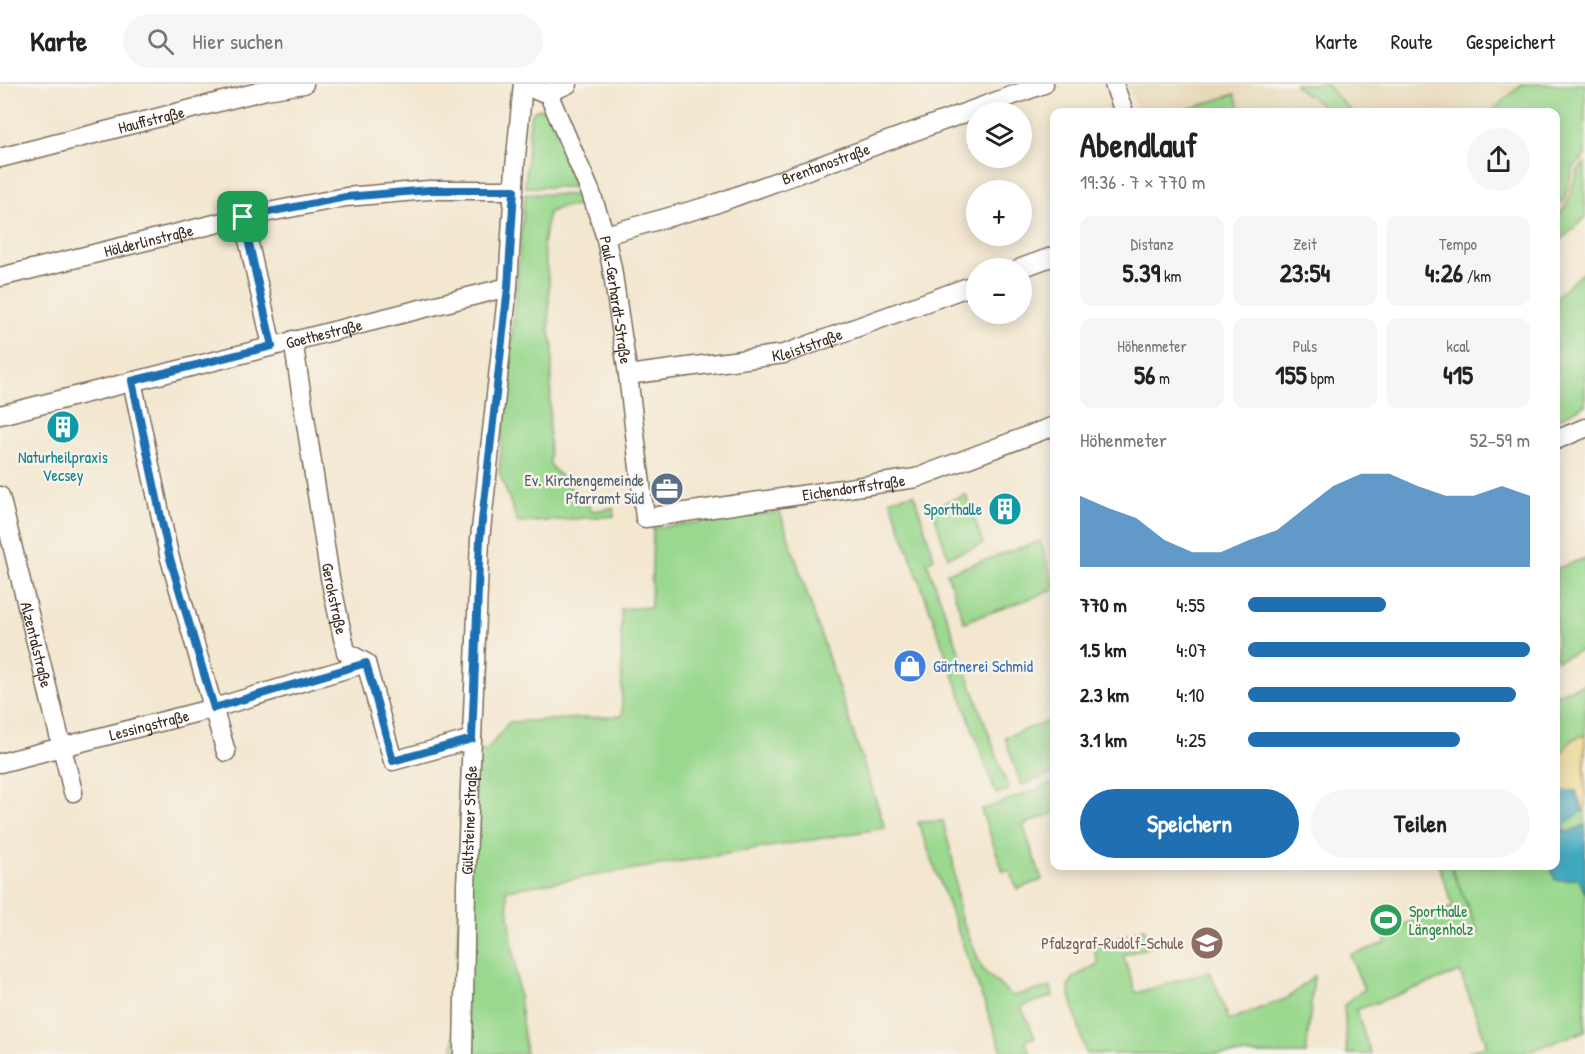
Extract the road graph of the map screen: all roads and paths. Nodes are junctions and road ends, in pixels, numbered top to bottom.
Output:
1 (304, 84) edge
2 (568, 84) edge
3 (1044, 84) edge
4 (1114, 84) edge
5 (523, 86) edge
6 (548, 93) junction
7 (1123, 108) edge
8 (0, 158) edge
9 (514, 190) junction
10 (243, 217) junction
11 (605, 235) junction
12 (1050, 257) edge
13 (1032, 264) edge
14 (0, 277) edge
15 (508, 287) junction
16 (966, 288) edge
17 (292, 340) junction
18 (272, 346) junction
19 (628, 375) junction
20 (132, 381) junction
21 (0, 415) edge
22 (1050, 428) edge
23 (1585, 428) edge
24 (1560, 438) edge
25 (0, 496) edge
26 (645, 518) joint
27 (366, 663) junction
28 (214, 708) junction
29 (472, 739) junction
30 (62, 748) junction
31 (226, 752) dead end
32 (0, 762) edge
33 (73, 792) dead end
34 (463, 1054) edge

1 - 8 street, Hauffstraße
2 - 6 street
3 - 11 street, Brentanostraße
4 - 7 street
5 - 6 street
5 - 9 street, Gültsteiner Straße
6 - 11 street, Paul-Gerhardt-Straße
9 - 10 street, Hölderlinstraße
9 - 15 street, Gültsteiner Straße
10 - 14 street, Hölderlinstraße
10 - 18 street
11 - 19 street, Paul-Gerhardt-Straße
12 - 13 street
15 - 17 street, Goethestraße
15 - 29 street, Gültsteiner Straße
16 - 19 street, Kleiststraße
17 - 18 street, Goethestraße
17 - 27 street, Gerokstraße
18 - 20 street, Goethestraße
19 - 26 street, Paul-Gerhardt-Straße
20 - 21 street, Goethestraße
20 - 28 street
22 - 26 street, Eichendorffstraße
23 - 24 street
25 - 30 street, Alzentalstraße
27 - 28 street, Lessingstraße
27 - 29 street
28 - 30 street, Lessingstraße
28 - 31 street
29 - 34 street, Gültsteiner Straße
30 - 32 street, Lessingstraße
30 - 33 street, Alzentalstraße

